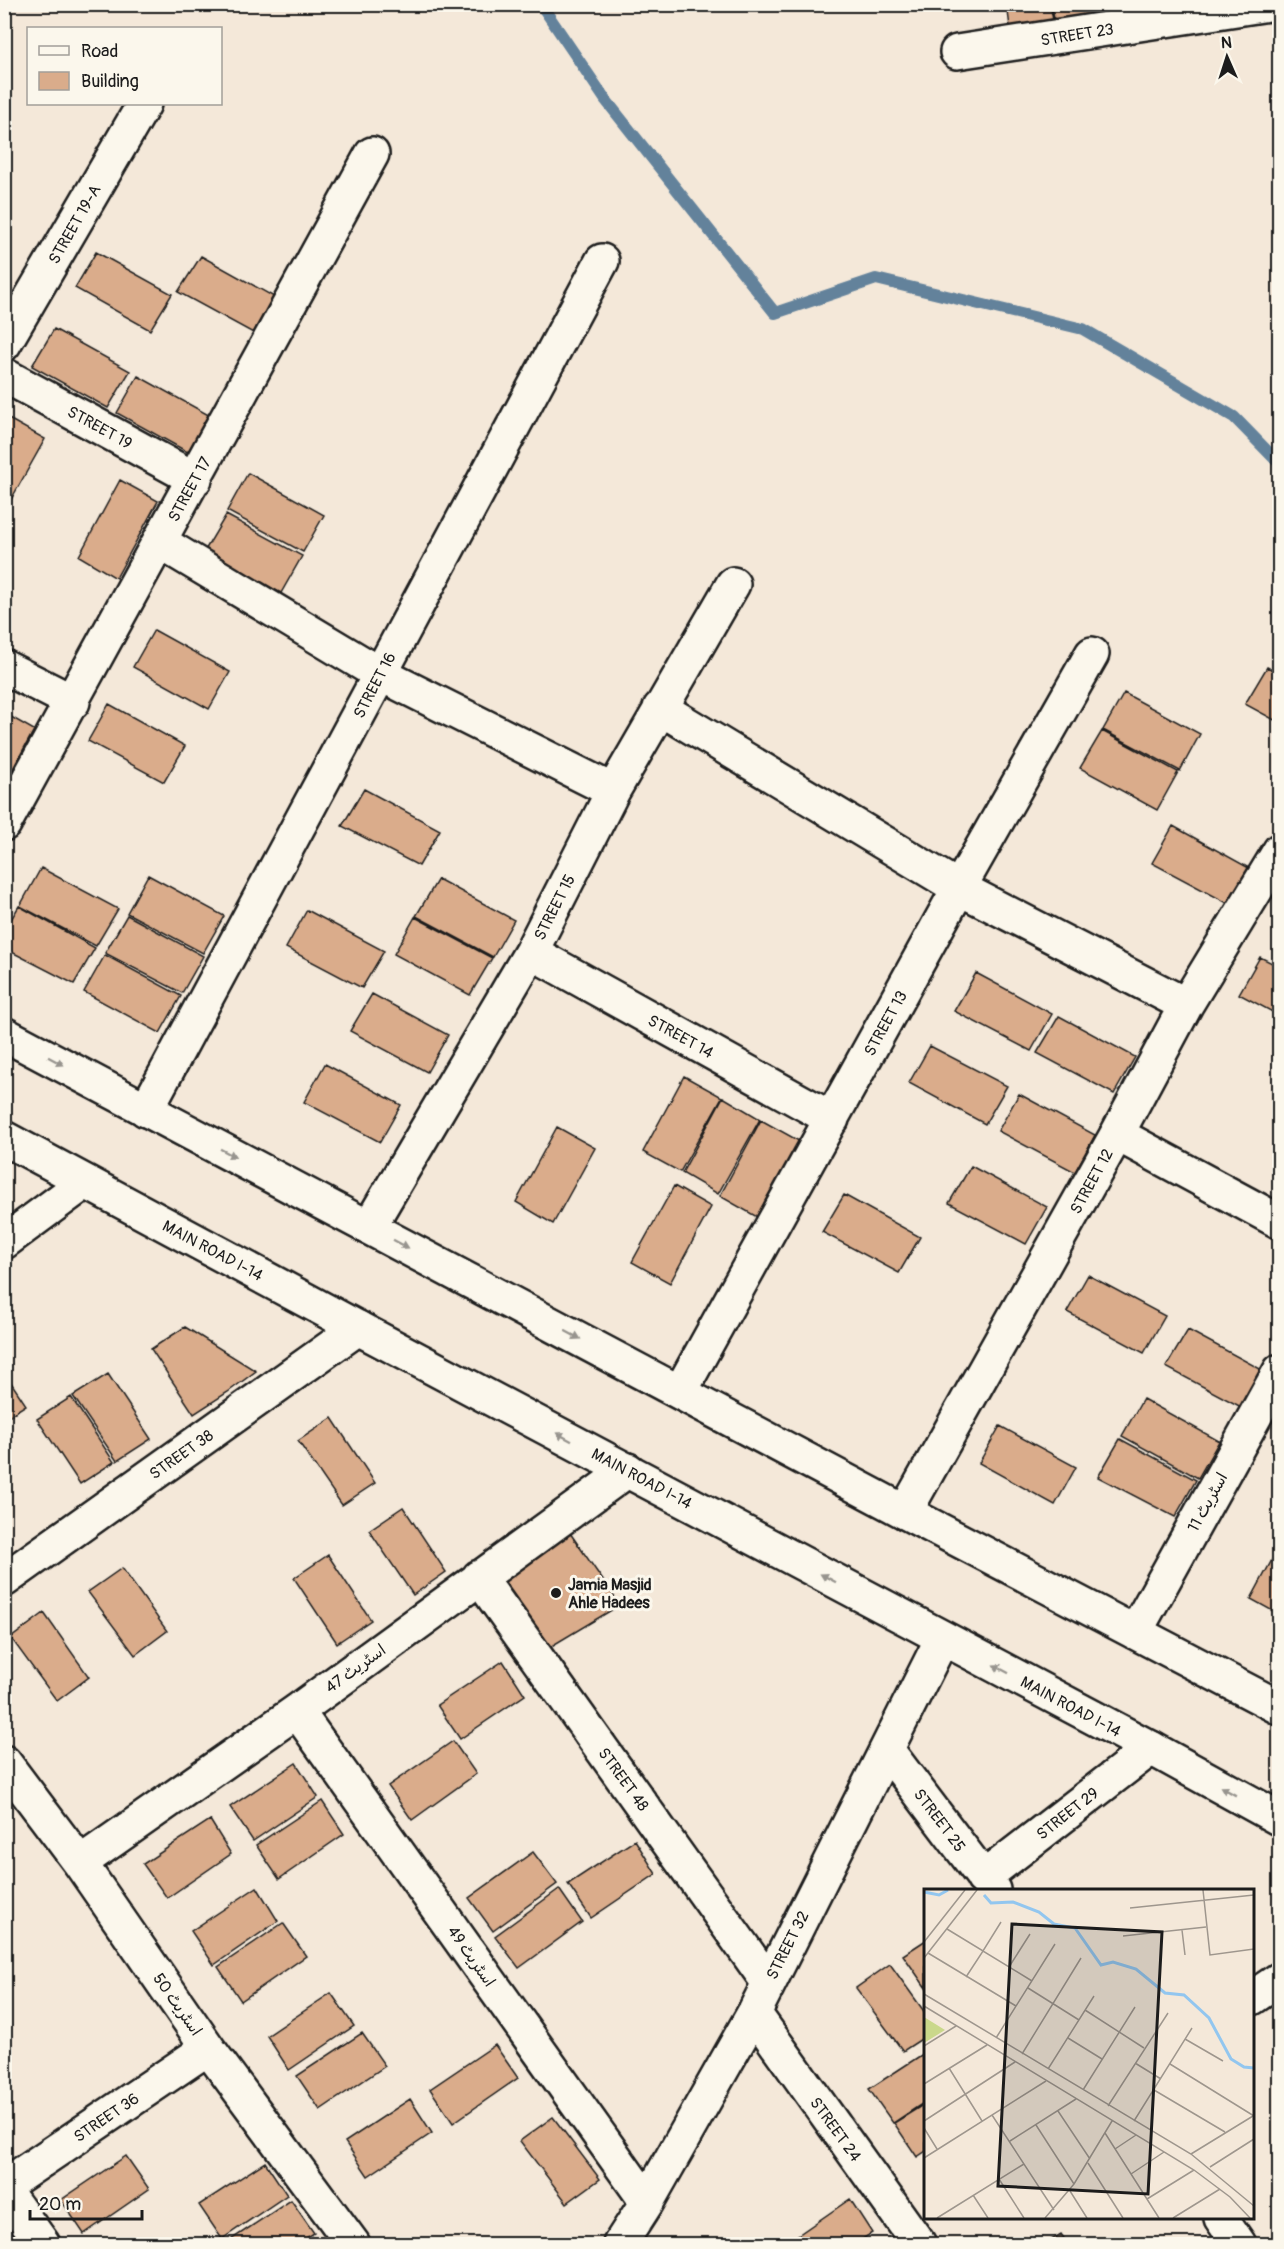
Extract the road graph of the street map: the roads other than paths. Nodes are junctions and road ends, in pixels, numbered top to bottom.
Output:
1 (1269, 4) edge
2 (957, 52) dead end
3 (143, 105) edge
4 (372, 154) dead end
5 (602, 261) dead end
6 (4, 344) edge
7 (4, 375) edge
8 (195, 479) junction
9 (160, 542) junction
10 (733, 584) dead end
11 (1092, 654) dead end
12 (4, 667) edge
13 (380, 674) junction
14 (73, 702) junction
15 (660, 708) junction
16 (613, 791) junction
17 (4, 824) edge
18 (1280, 850) edge
19 (959, 888) junction
20 (531, 952) junction
21 (1186, 1005) junction
22 (4, 1034) edge
23 (147, 1110) junction
24 (832, 1119) junction
25 (1117, 1134) junction
26 (4, 1138) edge
27 (85, 1182) junction
28 (1280, 1222) edge
29 (369, 1227) junction
30 (4, 1242) edge
31 (358, 1328) junction
32 (1280, 1371) edge
33 (681, 1392) junction
34 (628, 1470) junction
35 (905, 1512) junction
36 (479, 1577) junction
37 (4, 1580) edge
38 (1135, 1632) junction
39 (942, 1639) junction
40 (1280, 1708) edge
41 (297, 1711) junction
42 (1151, 1748) junction
43 (887, 1750) junction
44 (4, 1762) edge
45 (1280, 1819) edge
46 (80, 1863) junction
47 (988, 1884) edge
48 (1280, 1979) edge
49 (768, 1982) junction
50 (1254, 1997) edge
51 (753, 2013) junction
52 (208, 2048) junction
53 (4, 2188) edge
54 (647, 2202) junction
55 (1222, 2219) edge
56 (43, 2244) edge
57 (353, 2244) edge
58 (620, 2244) edge
59 (919, 2244) edge
60 (1239, 2244) edge

1 - 2 street, STREET 23
3 - 6 street, STREET 19-A
4 - 8 street, STREET 17
5 - 13 street, STREET 16
7 - 8 street, STREET 19
8 - 9 street, STREET 17
9 - 13 street
9 - 14 street, STREET 17
10 - 15 street, STREET 15
11 - 19 street, STREET 13
12 - 14 street
13 - 16 street
13 - 23 street, STREET 16
14 - 17 street, STREET 17
15 - 16 street, STREET 15
15 - 19 street
16 - 20 street, STREET 15
18 - 21 street, STREET 12
19 - 21 street
19 - 24 street, STREET 13
20 - 24 street, STREET 14
20 - 29 street, STREET 15
21 - 25 street, STREET 12
22 -> 23 street
23 -> 29 street
24 - 33 street, STREET 13
25 - 28 street
25 - 35 street, STREET 12
26 - 27 street, MAIN ROAD I-14
27 - 30 street
27 - 31 street, MAIN ROAD I-14
29 -> 33 street
34 -> 31 street, MAIN ROAD I-14
31 - 37 street, STREET 38
32 - 38 street, اسٹریٹ 11
33 - 35 street
34 - 36 street, اسٹریٹ 47
39 -> 34 street, MAIN ROAD I-14
35 - 38 street
36 - 41 street, اسٹریٹ 47
36 - 49 street, STREET 48
38 - 40 street
42 -> 39 street, MAIN ROAD I-14
39 - 43 street, STREET 32
41 - 46 street, اسٹریٹ 47
41 - 54 street, اسٹریٹ 49
45 -> 42 street, MAIN ROAD I-14
42 - 47 street, STREET 29
43 - 47 street, STREET 25
43 - 49 street, STREET 32
44 - 46 street, اسٹریٹ 50
46 - 52 street, اسٹریٹ 50
48 - 50 street
49 - 51 street, STREET 32
51 - 54 street, STREET 32
51 - 59 street, STREET 24
52 - 53 street, STREET 36
52 - 57 street, اسٹریٹ 50
53 - 56 street
54 - 58 street, STREET 32
55 - 60 street

